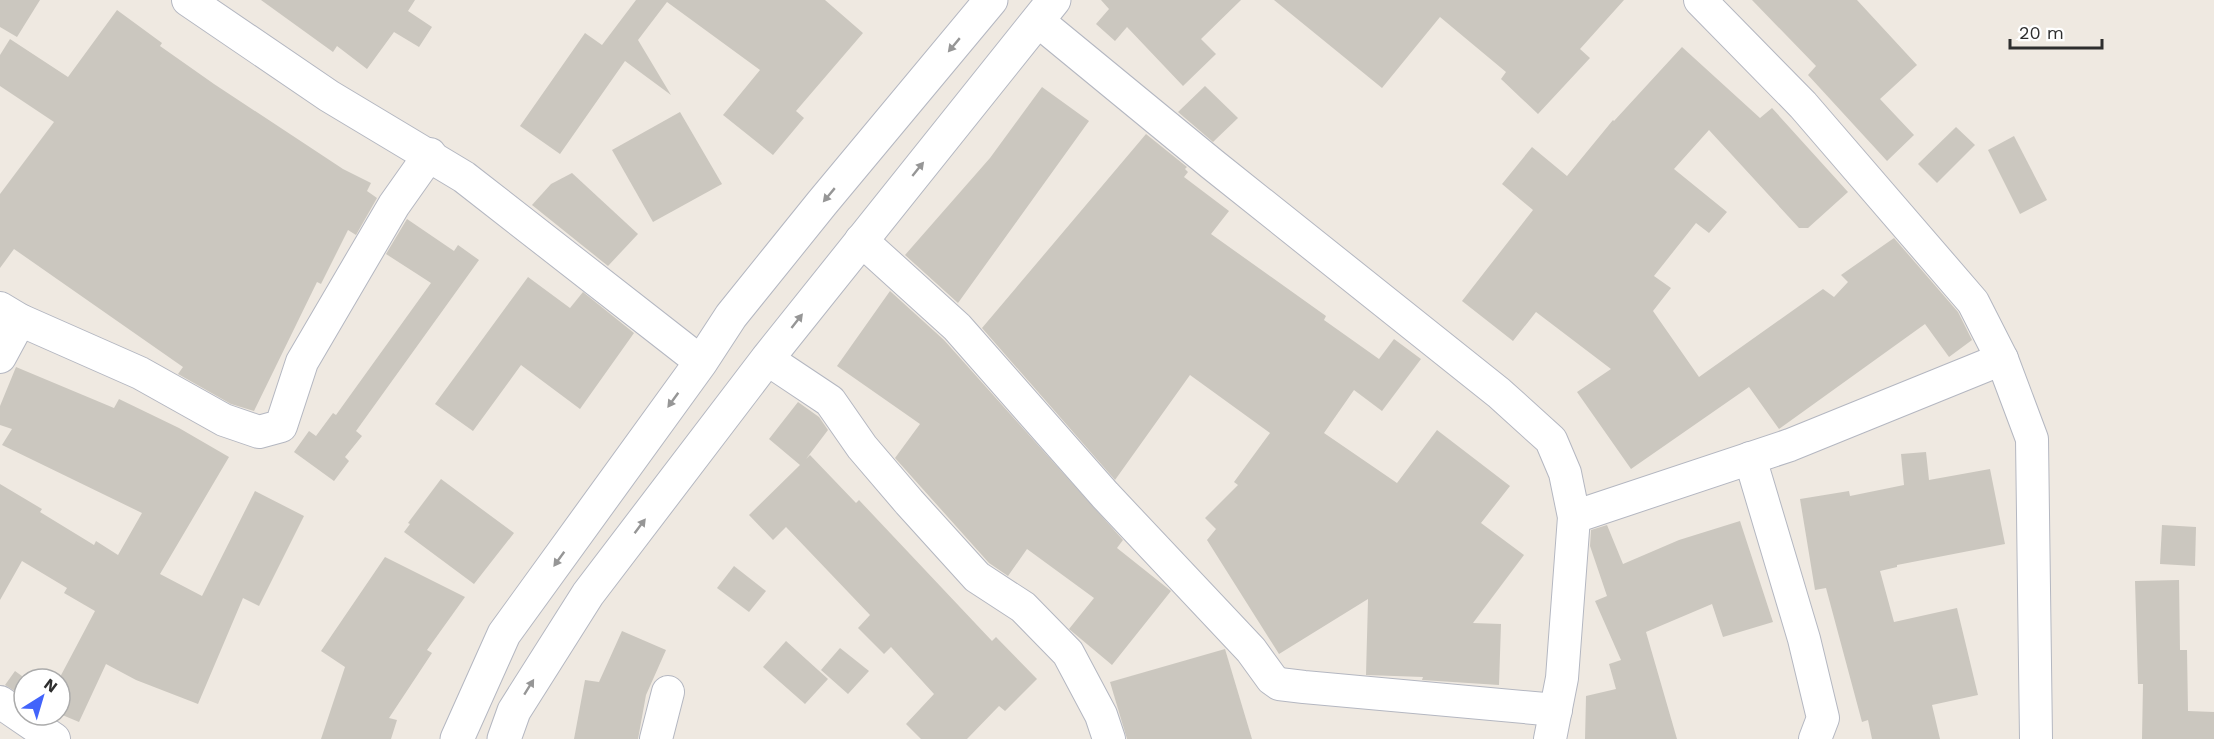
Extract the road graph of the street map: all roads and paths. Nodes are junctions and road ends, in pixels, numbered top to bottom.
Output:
1 (188, 0) edge
2 (991, 0) edge
3 (1700, 0) edge
4 (1046, 11) edge
5 (430, 154) junction
6 (861, 240) junction
7 (10, 314) edge
8 (0, 357) edge
9 (767, 359) junction
10 (2002, 359) junction
11 (701, 362) junction
12 (1750, 458) junction
13 (1574, 517) junction
14 (668, 692) dead end
15 (0, 702) edge
16 (1553, 725) edge
17 (43, 736) edge
18 (457, 739) edge
19 (504, 739) edge
20 (656, 739) edge
21 (1109, 739) edge
22 (1815, 739) edge
23 (2036, 739) edge

1 - 5 street
2 -> 11 main road
3 - 10 street
6 -> 4 main road
4 - 13 street
5 - 7 street
5 - 11 street
9 -> 6 main road
6 - 16 street
7 - 8 street
19 -> 9 main road
9 - 21 street
10 - 12 street
10 - 23 street
11 -> 18 main road
12 - 13 street
12 - 22 street
13 - 16 street
14 - 20 street
15 - 17 street

